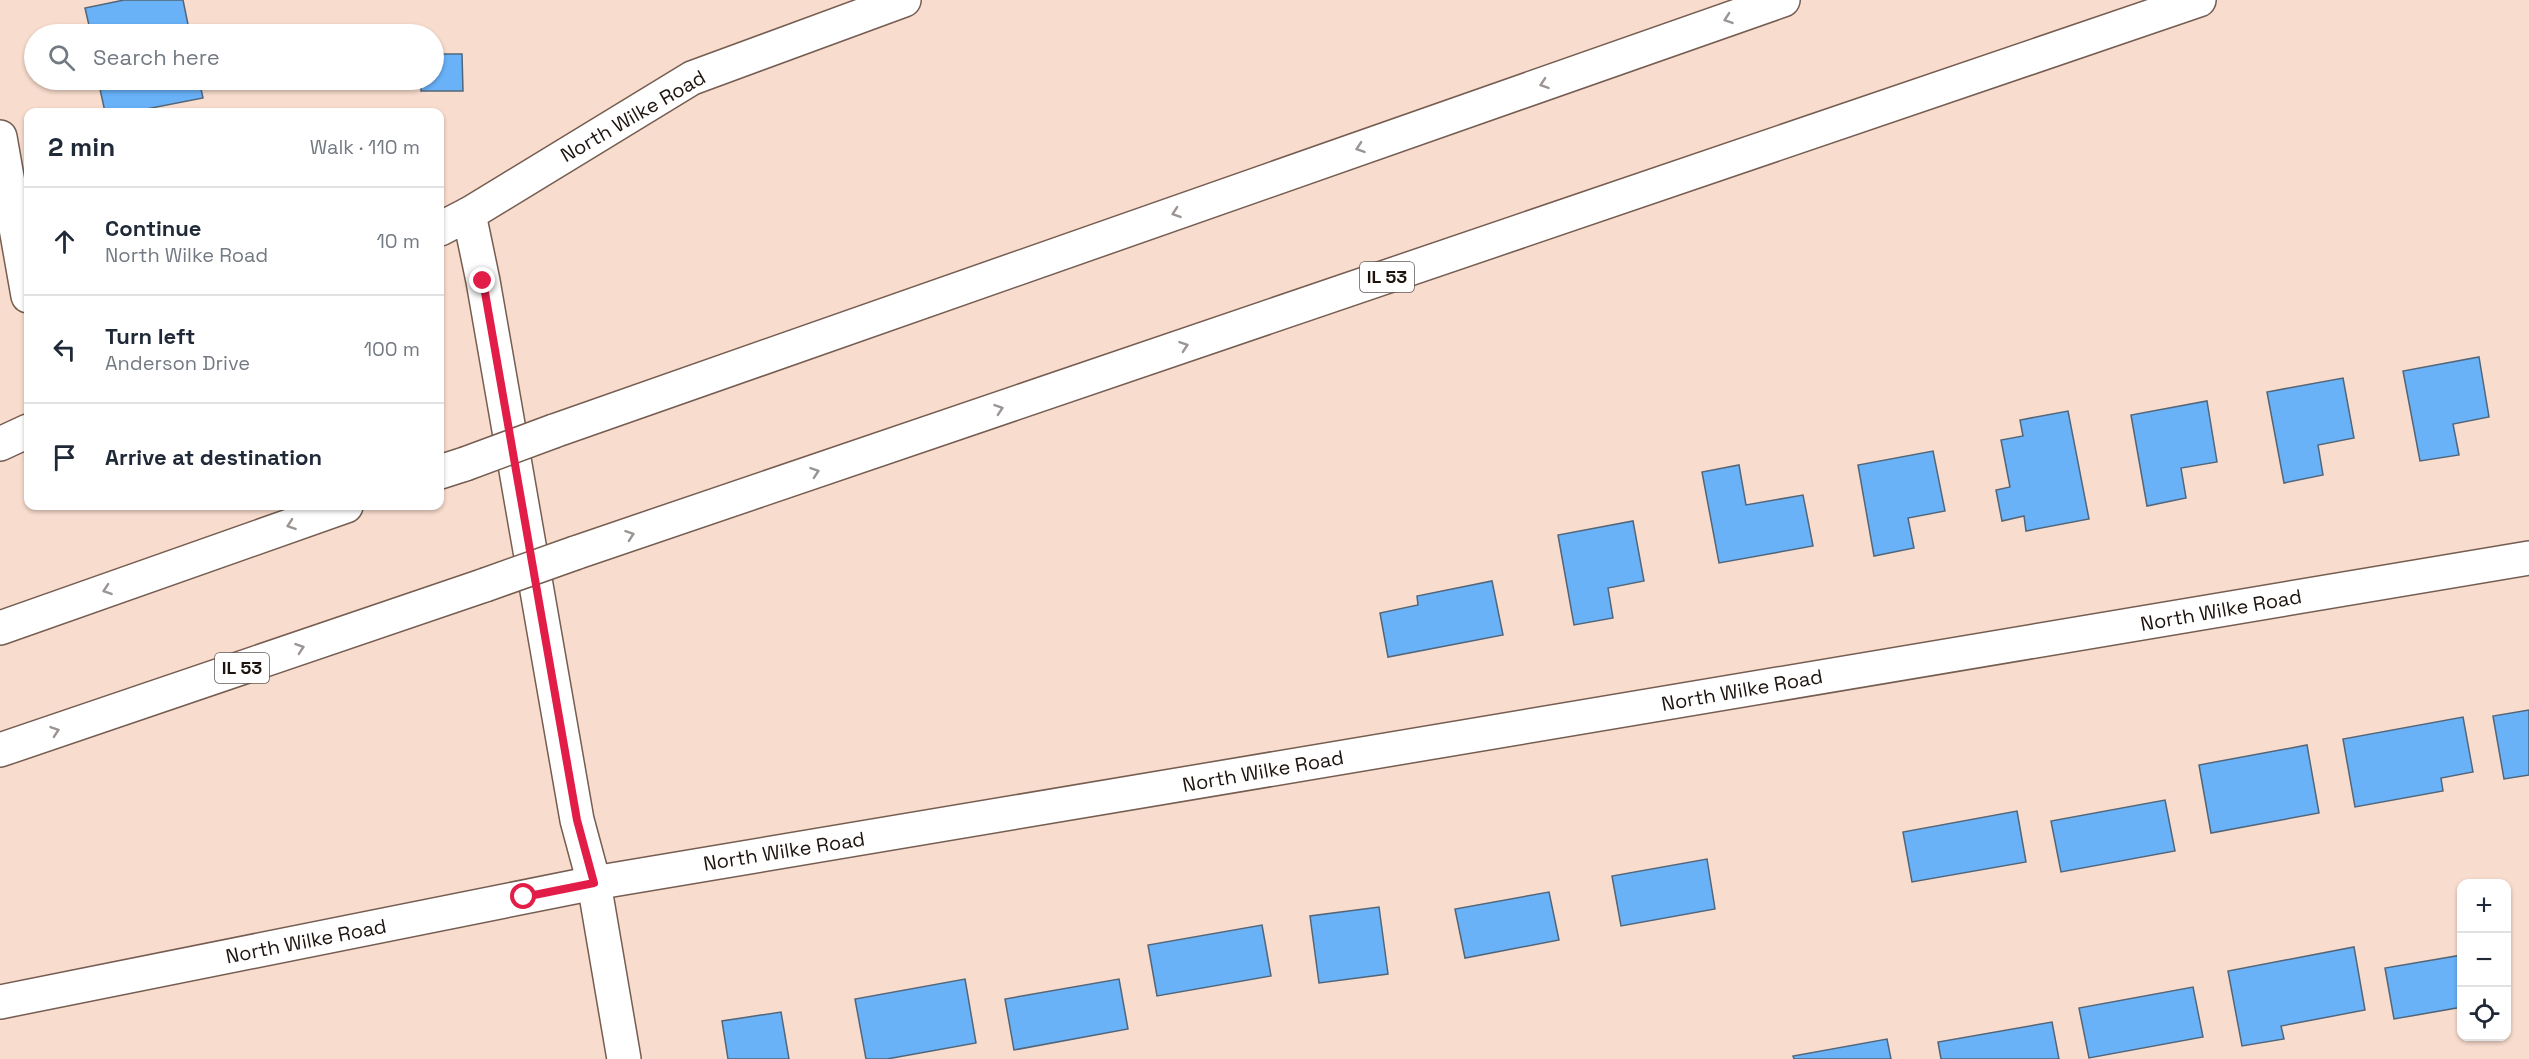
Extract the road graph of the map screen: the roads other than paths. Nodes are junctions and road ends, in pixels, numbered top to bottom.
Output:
1 (903, 0) edge
2 (1784, 0) edge
3 (2199, 0) edge
4 (0, 137) edge
5 (469, 214) junction
6 (444, 227) edge
7 (24, 273) edge
8 (24, 433) edge
9 (0, 444) edge
10 (452, 468) edge
11 (335, 510) edge
12 (2529, 558) edge
13 (0, 628) edge
14 (0, 750) edge
15 (594, 883) junction
16 (0, 1002) edge
17 (624, 1059) edge

1 - 5 main road, North Wilke Road
2 -> 10 main road, bridge
14 -> 3 main road, IL 53, bridge
4 - 7 main road
5 - 6 main road, North Wilke Road
5 - 15 main road
8 - 9 main road
11 -> 13 main road
12 - 15 main road, North Wilke Road
15 - 16 main road, North Wilke Road
15 - 17 main road

